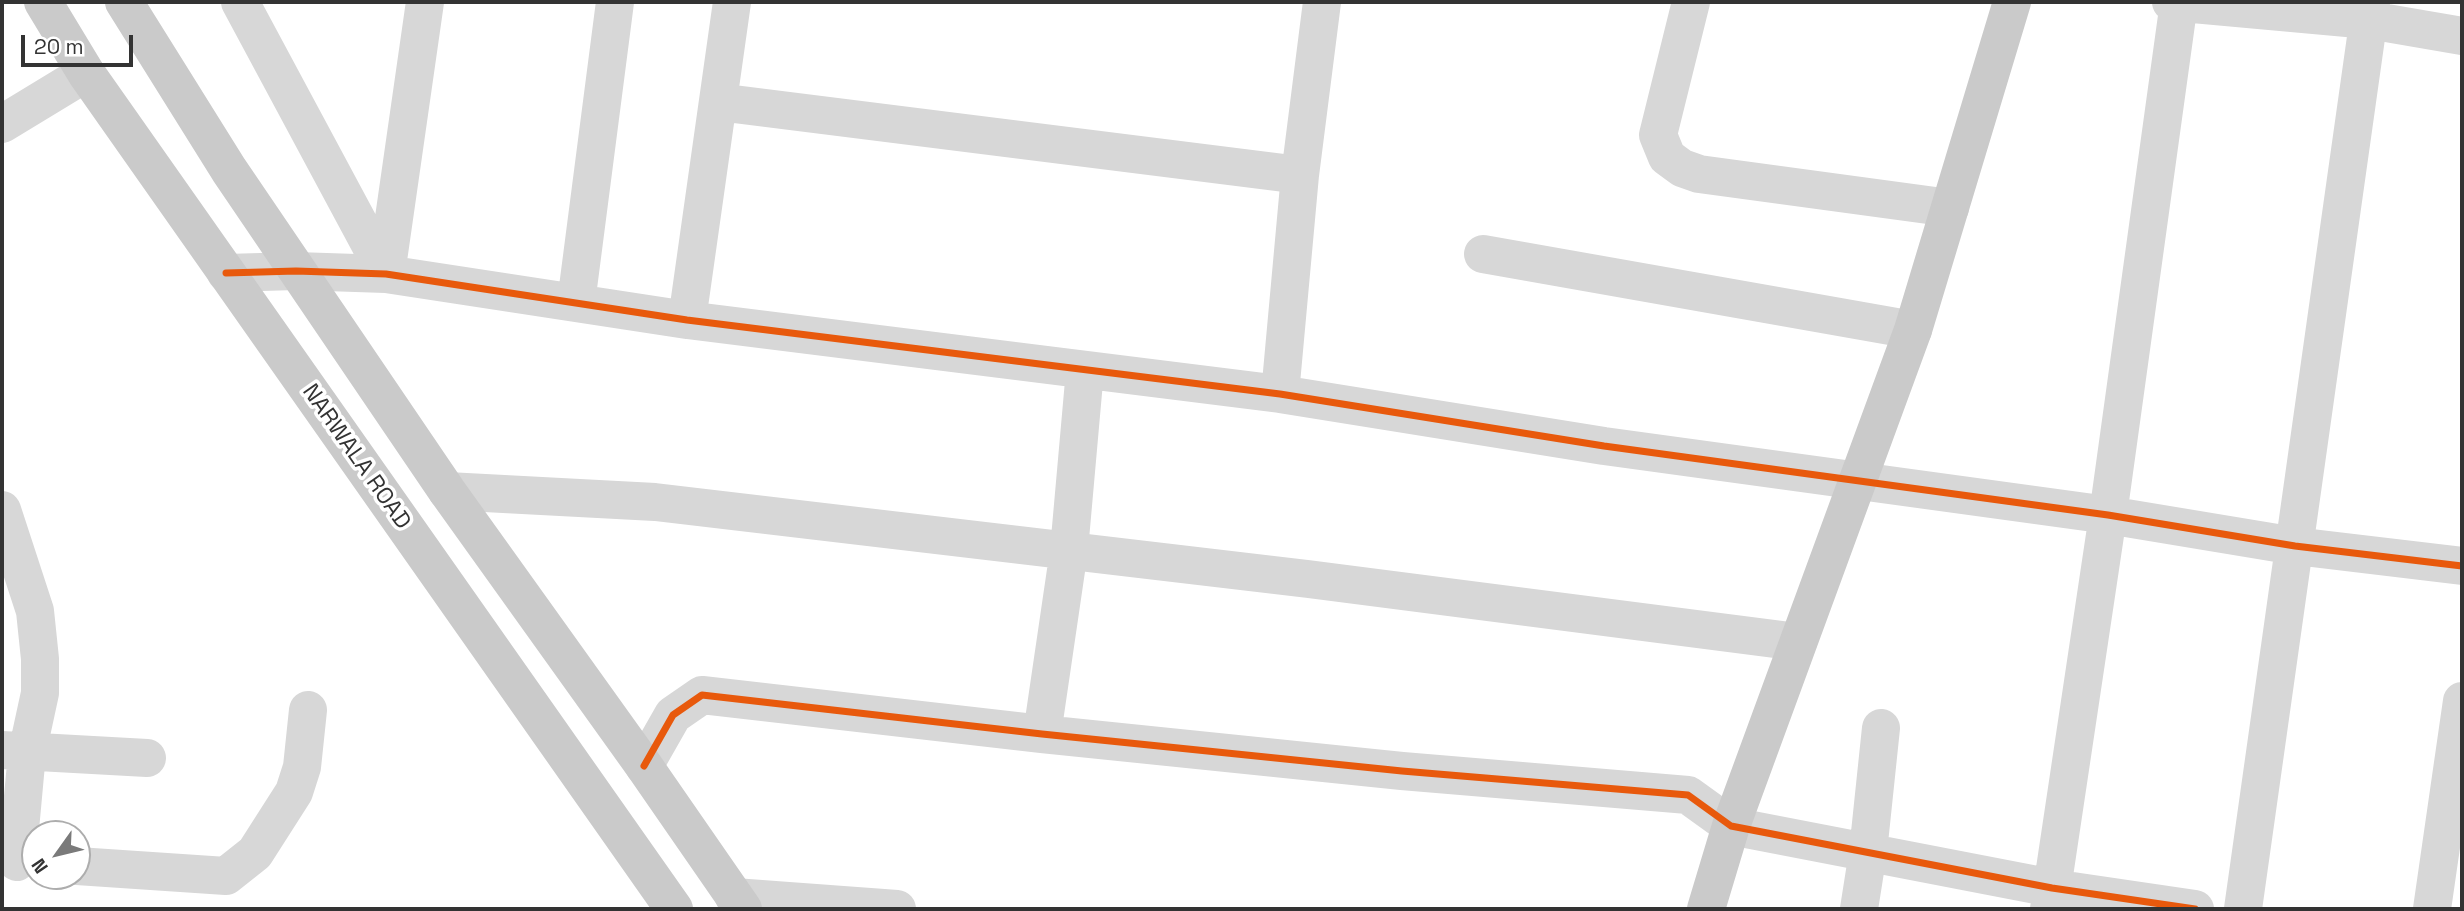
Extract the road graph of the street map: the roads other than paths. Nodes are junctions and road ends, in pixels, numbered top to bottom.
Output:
1 (43, 2) edge
2 (124, 2) edge
3 (240, 2) edge
4 (425, 2) edge
5 (615, 2) edge
6 (732, 2) edge
7 (1322, 2) edge
8 (1691, 2) edge
9 (2012, 2) edge
10 (2177, 2) edge
11 (2370, 11) edge
12 (2462, 36) edge
13 (86, 73) junction
14 (718, 102) junction
15 (2, 124) edge
16 (1300, 174) junction
17 (1950, 208) junction
18 (1483, 254) dead end
19 (296, 271) junction
20 (226, 273) junction
21 (386, 274) junction
22 (576, 303) junction
23 (687, 320) junction
24 (1913, 330) junction
25 (1085, 370) junction
26 (1280, 394) junction
27 (1859, 481) junction
28 (447, 491) junction
29 (2, 510) edge
30 (2108, 515) junction
31 (2295, 546) junction
32 (1069, 550) junction
33 (2462, 566) edge
34 (18, 609) edge
35 (1798, 642) junction
36 (2462, 701) edge
37 (308, 710) dead end
38 (1881, 728) dead end
39 (1042, 734) junction
40 (14, 752) edge
41 (148, 758) dead end
42 (644, 766) junction
43 (1731, 826) junction
44 (1868, 852) junction
45 (18, 863) edge
46 (91, 867) edge
47 (2051, 898) edge
48 (738, 903) edge
49 (674, 909) edge
50 (897, 909) edge
51 (1706, 909) edge
52 (1859, 909) edge
53 (2195, 909) edge
54 (2243, 909) edge
55 (2432, 909) edge

1 - 13 main road, NARWALA ROAD
2 - 19 main road
3 - 21 street
4 - 21 street
5 - 22 street
6 - 14 street
7 - 16 street
8 - 17 street
9 - 17 main road
10 - 11 street
10 - 30 street
11 - 12 street
11 - 31 street
13 - 15 street
13 - 20 main road, NARWALA ROAD
14 - 16 street
14 - 23 street
16 - 26 street
17 - 24 main road
18 - 24 street
19 - 20 street
19 - 21 street
19 - 28 main road
20 - 49 main road, NARWALA ROAD
21 - 22 street
22 - 23 street
23 - 25 street
24 - 27 main road
25 - 26 street
25 - 32 street
26 - 27 street
27 - 30 street
27 - 35 main road
28 - 32 street
28 - 42 main road
29 - 34 street
30 - 31 street
30 - 47 street
31 - 33 street
31 - 54 street
32 - 35 street
32 - 39 street
34 - 40 street
35 - 43 main road
36 - 55 street
37 - 46 street
38 - 44 street
39 - 42 street
39 - 43 street
40 - 41 street
40 - 45 street
42 - 48 main road
43 - 44 street
43 - 51 main road
44 - 47 street
44 - 52 street
47 - 53 street
48 - 50 street

